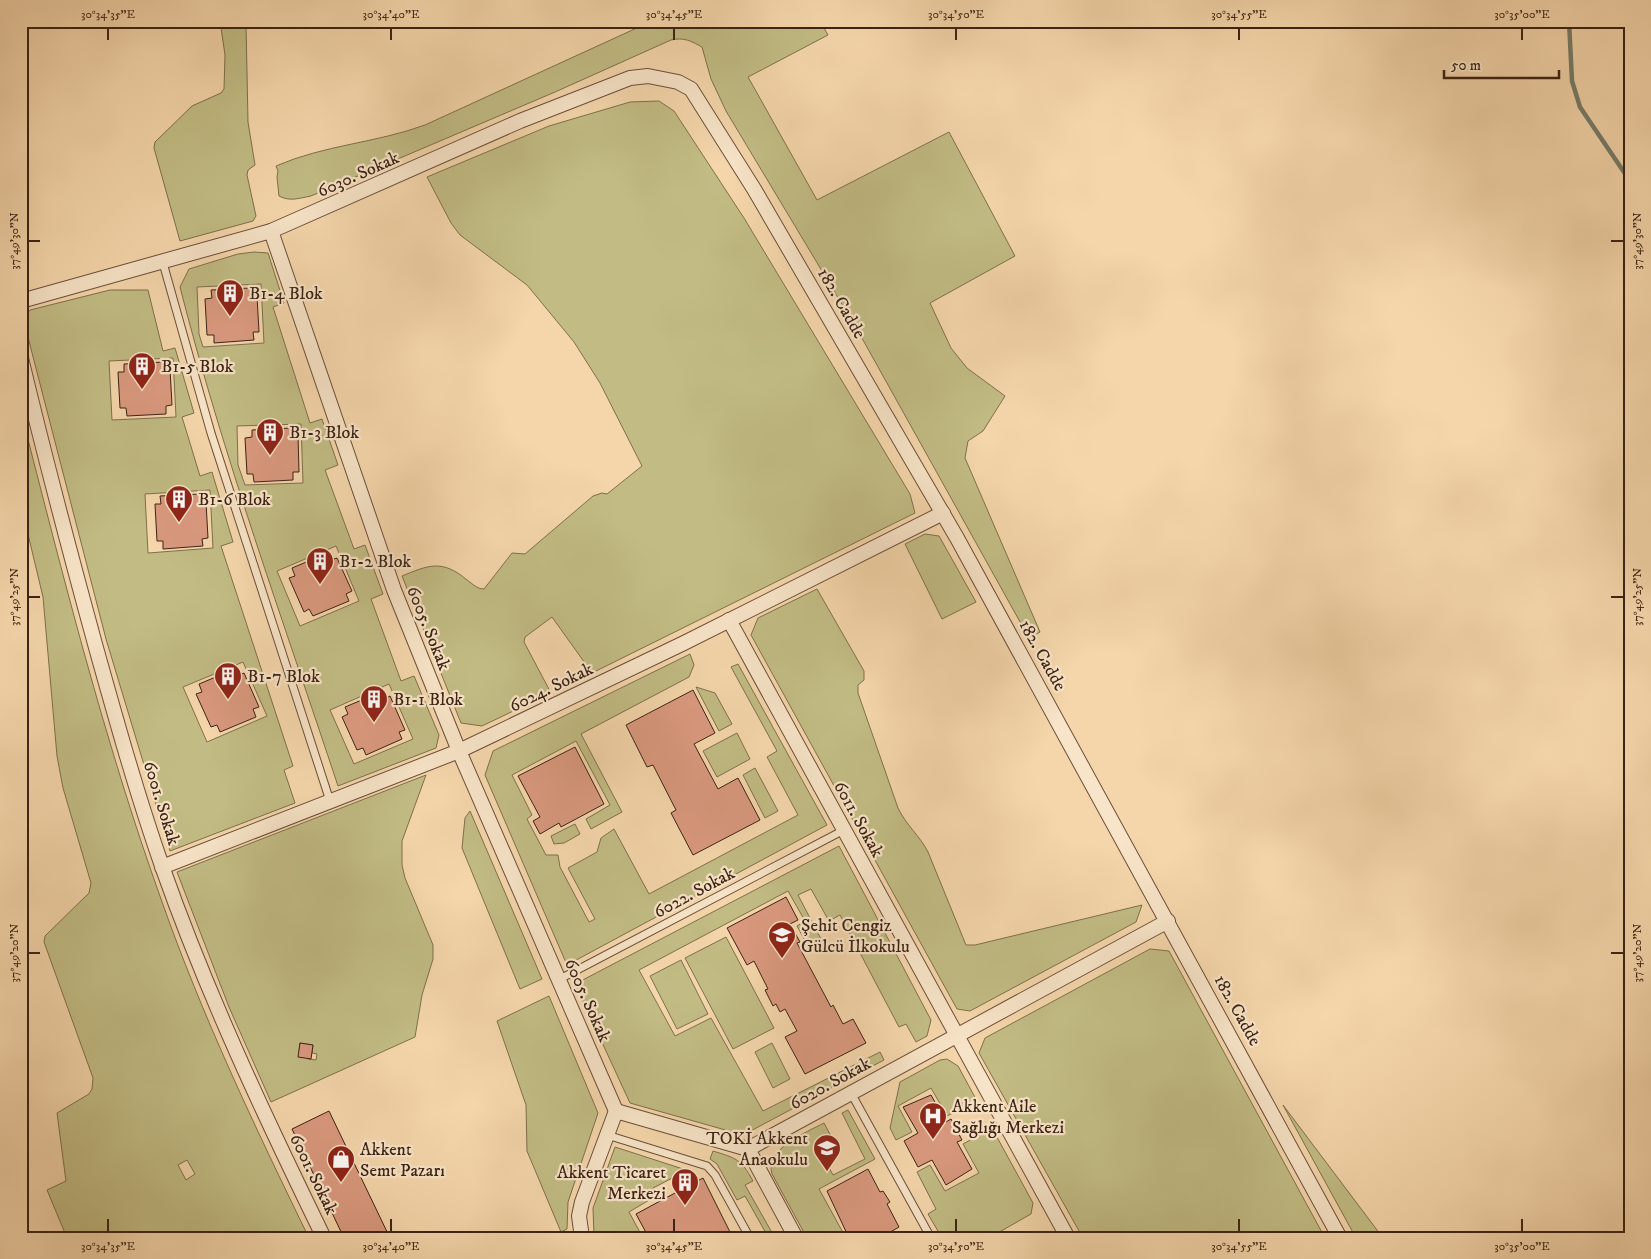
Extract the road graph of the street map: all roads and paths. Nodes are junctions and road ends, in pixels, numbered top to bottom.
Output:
1 (698, 98) joint
2 (271, 231) junction
3 (163, 263) junction
4 (21, 301) edge
5 (21, 358) edge
6 (943, 513) junction
7 (729, 620) junction
8 (459, 750) junction
9 (330, 801) junction
10 (844, 830) junction
11 (162, 867) junction
12 (1168, 921) junction
13 (558, 980) junction
14 (956, 1036) junction
15 (851, 1093) junction
16 (616, 1111) junction
17 (607, 1135) junction
18 (748, 1149) junction
19 (324, 1238) edge
20 (582, 1238) edge
21 (750, 1238) edge
22 (796, 1238) edge
23 (931, 1238) edge
24 (1068, 1238) edge
25 (1340, 1238) edge

1 - 2 street, 6030. Sokak
1 - 6 street, 182. Cadde
2 - 3 street, 6030. Sokak
2 - 8 street, 6005. Sokak
3 - 4 street, 6030. Sokak
3 - 9 lane
5 - 11 street, 6001. Sokak
6 - 7 street, 6024. Sokak
6 - 12 street, 182. Cadde
7 - 8 street, 6024. Sokak
7 - 10 street, 6011. Sokak
8 - 9 street, 6024. Sokak
8 - 13 street, 6005. Sokak
9 - 11 street, 6024. Sokak
10 - 13 lane, 6022. Sokak
10 - 14 street, 6011. Sokak
11 - 19 street, 6001. Sokak
12 - 14 street, 6020. Sokak
12 - 25 street, 182. Cadde
13 - 16 street, 6005. Sokak
14 - 15 street, 6020. Sokak
14 - 24 street, 6011. Sokak
15 - 18 street, 6020. Sokak
15 - 23 lane
16 - 17 street
16 - 18 street
17 - 20 street
17 - 21 lane
18 - 22 street

